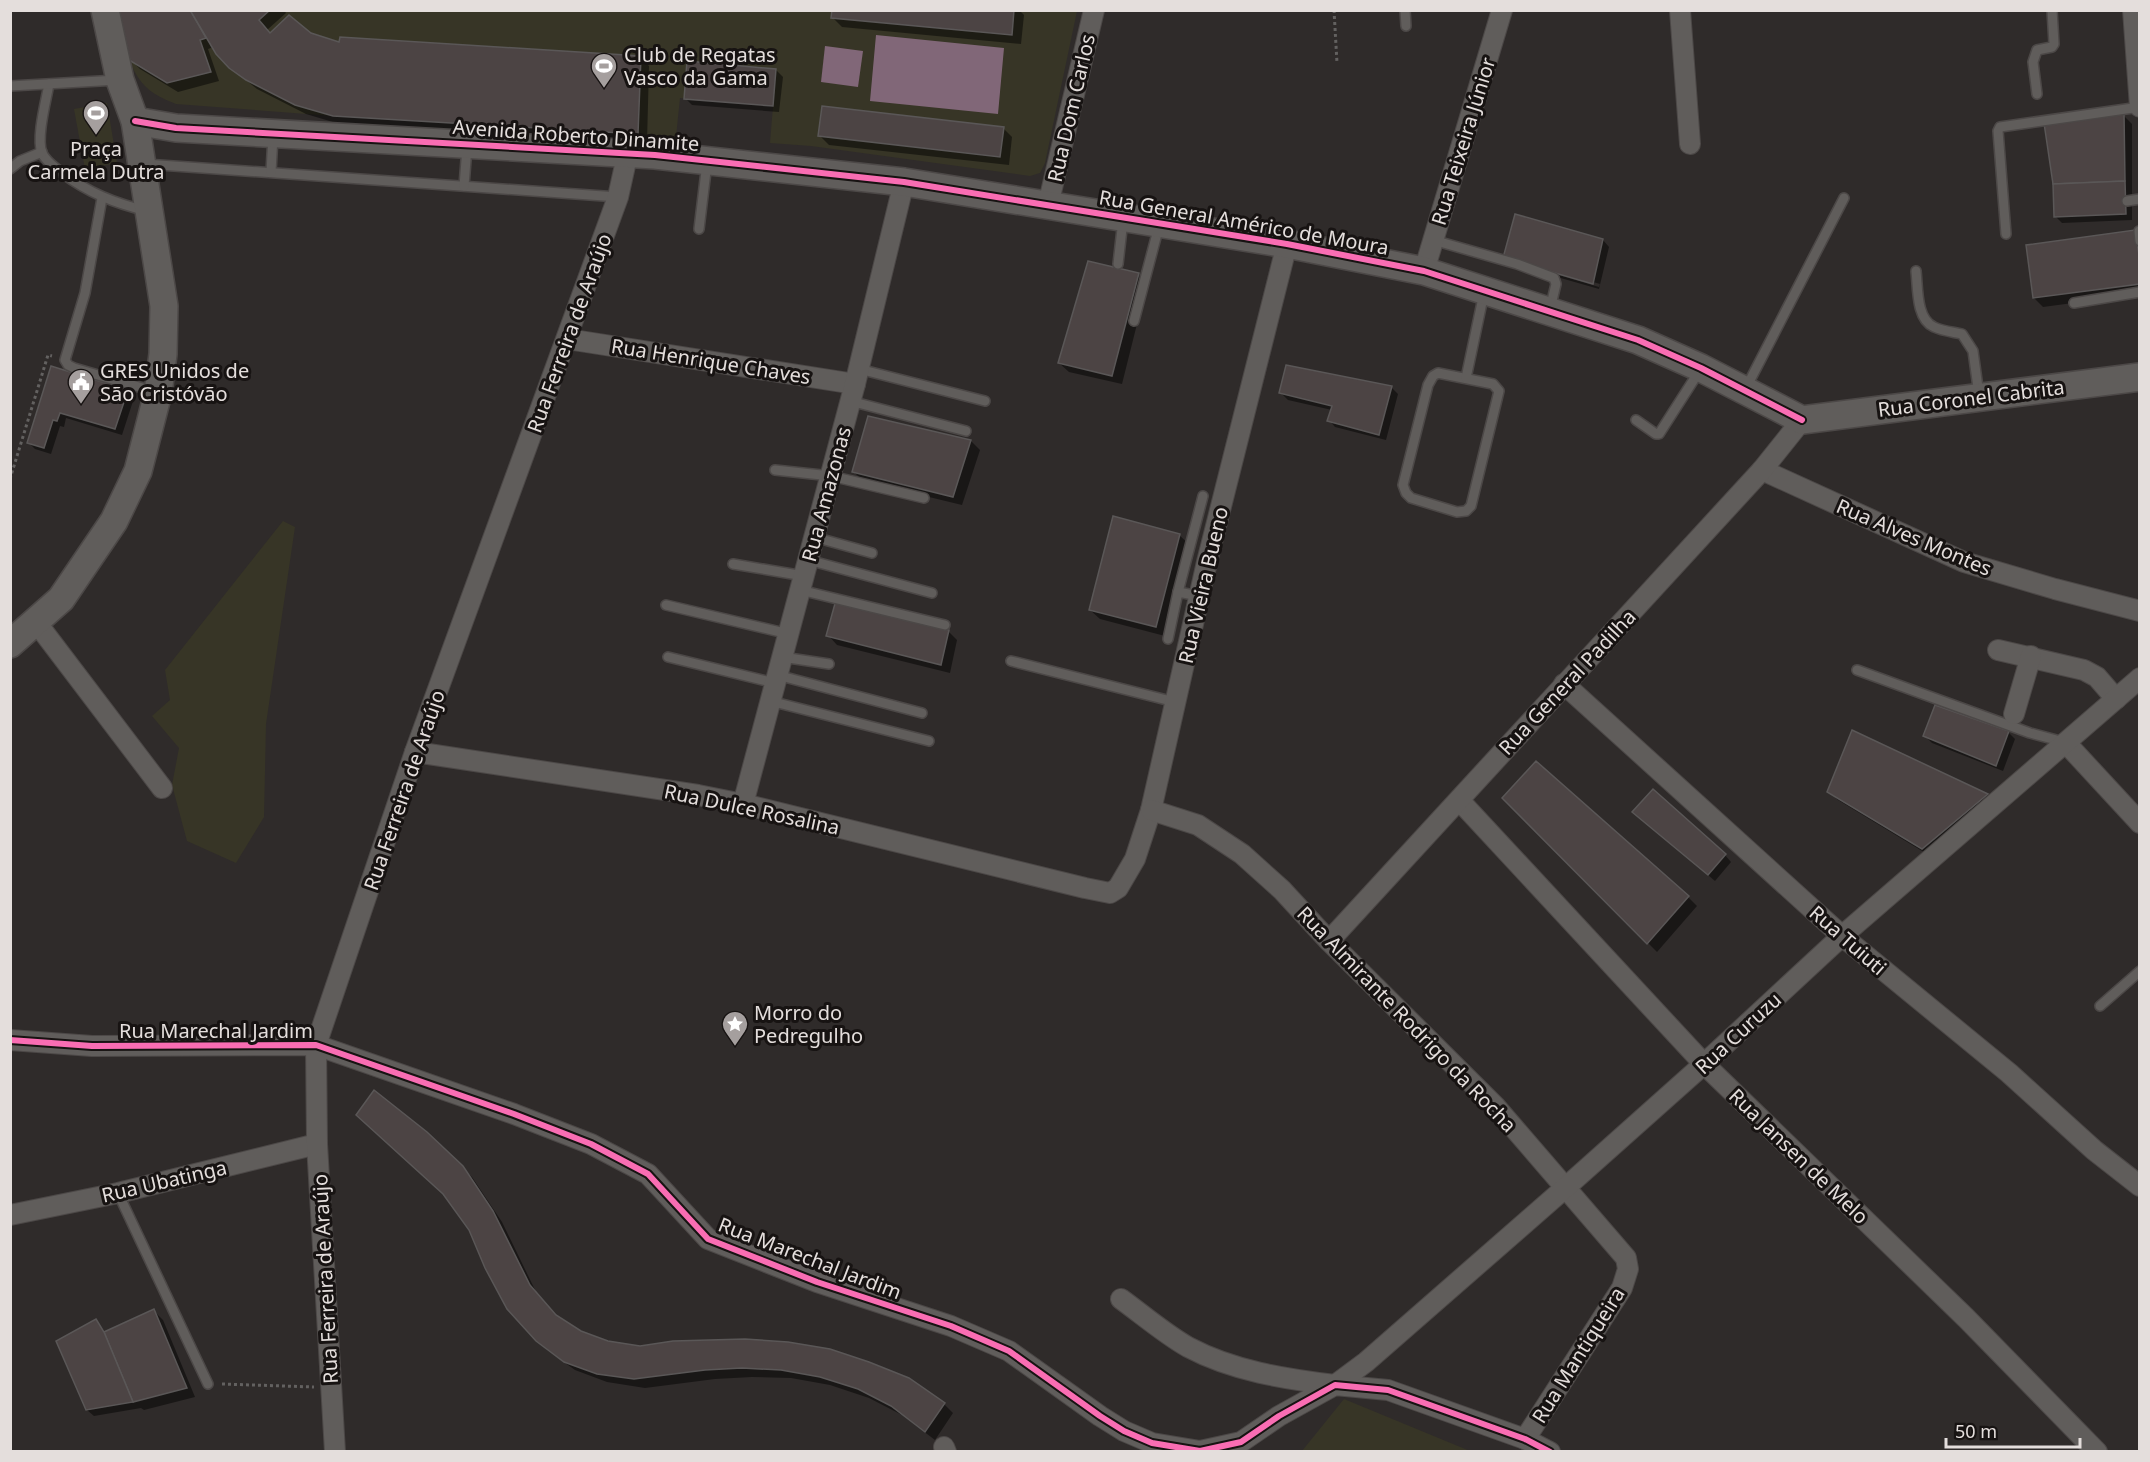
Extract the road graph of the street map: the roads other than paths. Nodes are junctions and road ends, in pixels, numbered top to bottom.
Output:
1 (105, 10) edge
2 (1094, 10) edge
3 (1405, 10) edge
4 (1502, 10) edge
5 (1680, 10) edge
6 (2052, 10) edge
7 (2133, 10) edge
8 (1406, 26) dead end
9 (120, 80) junction
10 (49, 84) junction
11 (10, 86) edge
12 (2037, 94) dead end
13 (2139, 107) edge
14 (135, 121) junction
15 (273, 133) junction
16 (467, 144) junction
17 (1690, 144) dead end
18 (42, 152) junction
19 (628, 152) junction
20 (707, 161) junction
21 (142, 164) junction
22 (10, 169) edge
23 (271, 172) junction
24 (904, 182) junction
25 (464, 186) junction
26 (618, 197) junction
27 (102, 198) junction
28 (1844, 198) dead end
29 (2139, 199) edge
30 (2127, 201) dead end
31 (1048, 205) junction
32 (148, 211) junction
33 (1123, 217) junction
34 (1160, 223) junction
35 (699, 229) dead end
36 (2139, 231) edge
37 (2006, 234) dead end
38 (1433, 240) junction
39 (2139, 241) edge
40 (1287, 244) junction
41 (1118, 264) dead end
42 (1916, 271) dead end
43 (1424, 272) junction
44 (1485, 291) junction
45 (2139, 292) edge
46 (2074, 303) dead end
47 (1549, 311) junction
48 (1134, 321) dead end
49 (567, 339) junction
50 (1701, 368) junction
51 (2139, 377) edge
52 (1467, 378) junction
53 (855, 385) junction
54 (1745, 391) junction
55 (158, 393) junction
56 (1979, 398) junction
57 (985, 401) dead end
58 (1636, 420) dead end
59 (1802, 420) junction
60 (966, 431) dead end
61 (775, 470) dead end
62 (1762, 470) junction
63 (831, 476) junction
64 (1203, 495) dead end
65 (924, 498) dead end
66 (814, 537) junction
67 (872, 553) dead end
68 (733, 564) dead end
69 (804, 575) junction
70 (1178, 592) junction
71 (932, 593) dead end
72 (1199, 596) junction
73 (666, 605) dead end
74 (2139, 611) edge
75 (36, 622) junction
76 (945, 625) dead end
77 (789, 633) junction
78 (1168, 639) dead end
79 (10, 644) edge
80 (1998, 650) dead end
81 (668, 657) dead end
82 (2031, 657) junction
83 (1011, 662) dead end
84 (829, 664) dead end
85 (1857, 669) dead end
86 (2139, 678) edge
87 (776, 679) junction
88 (1564, 684) junction
89 (2116, 699) junction
90 (1175, 702) junction
91 (922, 713) dead end
92 (2014, 714) dead end
93 (929, 741) dead end
94 (2066, 743) junction
95 (416, 752) junction
96 (162, 788) dead end
97 (1459, 800) junction
98 (743, 804) junction
99 (1151, 810) junction
100 (2139, 823) edge
101 (1085, 888) joint
102 (1842, 936) junction
103 (1329, 941) junction
104 (2139, 970) edge
105 (2100, 1006) dead end
106 (10, 1040) edge
107 (316, 1045) junction
108 (1704, 1064) junction
109 (317, 1144) junction
110 (2139, 1186) edge
111 (1565, 1188) junction
112 (118, 1193) junction
113 (10, 1215) edge
114 (1628, 1269) joint
115 (1121, 1299) dead end
116 (208, 1384) road end
117 (1335, 1385) junction
118 (1525, 1439) junction
119 (335, 1452) edge
120 (1550, 1452) edge
121 (2097, 1452) edge

1 - 9 street
2 - 31 street, Rua Dom Carlos
3 - 8 lane
4 - 38 street, Rua Teixeira Júnior
5 - 17 street
6 - 12 lane
7 - 13 street
9 - 10 lane
9 - 14 street
10 - 11 lane
10 - 18 lane
13 - 37 lane
14 - 15 street, Avenida Roberto Dinamite
14 - 21 street
15 - 16 street, Avenida Roberto Dinamite
15 - 23 lane
16 - 19 street, Avenida Roberto Dinamite
16 - 25 lane
18 - 22 lane
18 - 27 lane
19 - 20 street, Avenida Roberto Dinamite
19 - 26 street, Rua Ferreira de Araújo
20 - 24 street, Avenida Roberto Dinamite
20 - 35 lane
21 - 23 lane
21 - 32 street
23 - 25 lane
24 - 31 street, Avenida Roberto Dinamite
24 - 53 street, Rua Amazonas
25 - 26 lane
26 - 49 street, Rua Ferreira de Araújo
27 - 32 lane
27 - 55 lane
28 - 54 lane
29 - 30 lane
31 - 33 street, Rua General Américo de Moura
32 - 55 street
33 - 34 street, Rua General Américo de Moura
33 - 41 lane
34 - 40 street, Rua General Américo de Moura
34 - 48 lane
36 - 39 lane
38 - 43 street, Rua Teixeira Júnior
38 - 47 lane
40 - 43 street, Rua General Américo de Moura
40 - 72 street, Rua Vieira Bueno
42 - 56 lane
43 - 44 street, Rua General Américo de Moura
44 - 47 street, Rua General Américo de Moura
44 - 52 lane
45 - 46 lane
47 - 50 street, Rua General Américo de Moura
49 - 53 street, Rua Henrique Chaves
49 - 95 street, Rua Ferreira de Araújo
50 - 54 street, Rua General Américo de Moura
50 - 58 lane
51 - 56 street, Rua Coronel Cabrita
52 - 52 lane
53 - 57 lane
53 - 60 lane
53 - 63 street, Rua Amazonas
54 - 59 street, Rua General Américo de Moura
55 - 75 street
56 - 59 street, Rua Coronel Cabrita
59 - 62 street, Rua General Padilha
61 - 63 lane
62 - 74 street, Rua Alves Montes
62 - 88 street, Rua General Padilha
63 - 65 lane
63 - 66 street, Rua Amazonas
64 - 70 lane
66 - 67 lane
66 - 69 street, Rua Amazonas
68 - 69 lane
69 - 71 lane
69 - 76 lane
69 - 77 street, Rua Amazonas
70 - 72 lane
70 - 78 lane
72 - 90 street, Rua Vieira Bueno
73 - 77 lane
75 - 79 street
75 - 96 street
77 - 87 street, Rua Amazonas
80 - 82 street
81 - 87 lane
82 - 89 street
82 - 92 street
83 - 90 lane
84 - 87 lane
85 - 94 lane
86 - 89 street, Rua Curuzu
87 - 91 lane
87 - 93 lane
87 - 98 street, Rua Amazonas
88 - 97 street, Rua General Padilha
88 - 102 street, Rua Tuiuti
89 - 94 street, Rua Curuzu
90 - 99 street, Rua Vieira Bueno
94 - 100 street
94 - 102 street, Rua Curuzu
95 - 98 street, Rua Dulce Rosalina
95 - 107 street, Rua Ferreira de Araújo
97 - 103 street, Rua General Padilha
97 - 108 street, Rua Jansen de Melo
98 - 101 street, Rua Dulce Rosalina
99 - 101 street, Rua Vieira Bueno
99 - 103 street, Rua Almirante Rodrigo da Rocha
102 - 108 street, Rua Curuzu
102 - 110 street, Rua Tuiuti
103 - 111 street, Rua Almirante Rodrigo da Rocha
104 - 105 lane
106 - 107 street, Rua Marechal Jardim
107 - 109 street, Rua Ferreira de Araújo
107 - 117 street, Rua Marechal Jardim
108 - 111 street, Rua Curuzu
108 - 121 street, Rua Jansen de Melo
109 - 112 street, Rua Ubatinga
109 - 119 street, Rua Ferreira de Araújo
111 - 114 street, Rua Almirante Rodrigo da Rocha
111 - 117 street, Rua Curuzu
112 - 113 street, Rua Ubatinga
112 - 116 lane
114 - 118 street, Rua Mantiqueira
115 - 117 street
117 - 118 street
118 - 120 street

